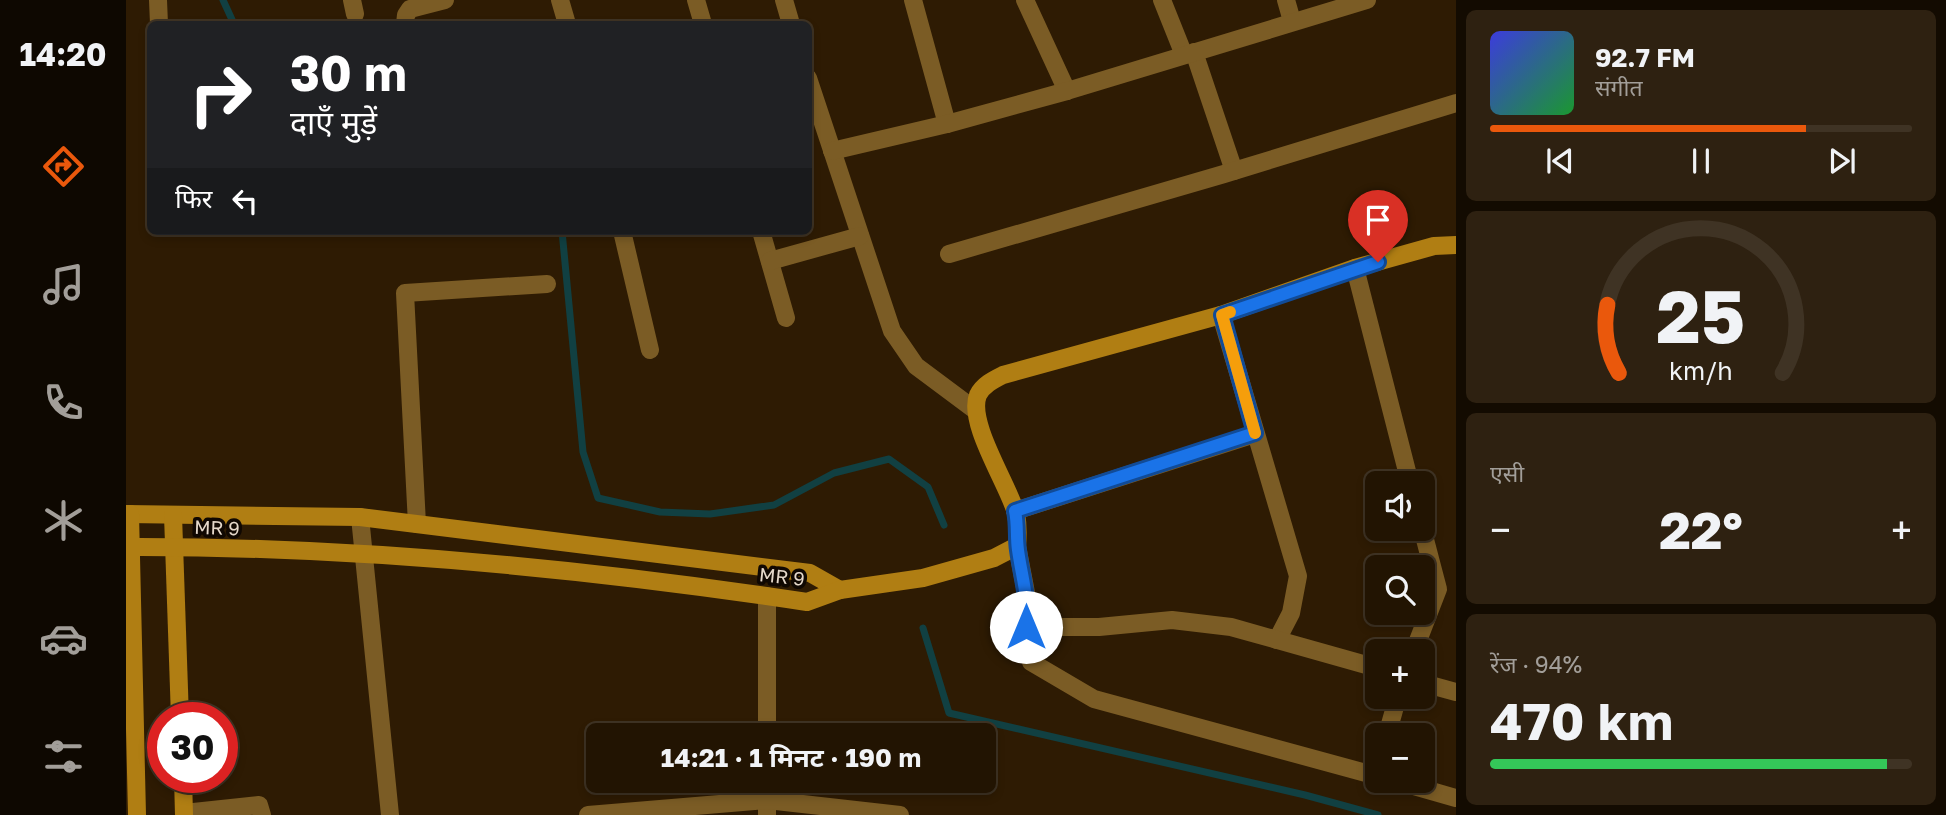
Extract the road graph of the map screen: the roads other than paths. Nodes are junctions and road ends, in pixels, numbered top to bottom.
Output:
1 (158, 0) edge
2 (445, 0) edge
3 (560, 0) edge
4 (696, 0) edge
5 (784, 0) edge
6 (914, 0) edge
7 (1025, 0) edge
8 (1162, 0) edge
9 (1286, 0) edge
10 (1367, 0) edge
11 (159, 21) edge
12 (405, 21) edge
13 (566, 21) edge
14 (702, 21) edge
15 (791, 21) edge
16 (1292, 22) junction
17 (1189, 53) junction
18 (812, 90) edge
19 (1067, 91) junction
20 (1456, 103) edge
21 (947, 124) junction
22 (832, 151) junction
23 (1234, 171) junction
24 (623, 235) edge
25 (762, 235) edge
26 (860, 236) junction
27 (1456, 246) edge
28 (949, 254) dead end
29 (770, 261) junction
30 (1354, 268) junction
31 (547, 284) dead end
32 (1222, 315) junction
33 (786, 318) dead end
34 (650, 350) dead end
35 (975, 410) junction
36 (1255, 433) junction
37 (1407, 471) edge
38 (1015, 511) junction
39 (128, 514) edge
40 (173, 515) junction
41 (360, 517) junction
42 (417, 524) junction
43 (1425, 541) edge
44 (1017, 546) junction
45 (129, 547) edge
46 (174, 547) junction
47 (362, 555) junction
48 (840, 590) junction
49 (767, 596) junction
50 (1026, 627) junction
51 (1419, 639) edge
52 (1277, 640) junction
53 (1365, 665) edge
54 (1435, 686) edge
55 (1456, 692) edge
56 (179, 702) edge
57 (767, 723) edge
58 (1365, 770) edge
59 (1435, 792) edge
60 (183, 793) edge
61 (1456, 798) edge
62 (767, 808) edge
63 (184, 814) edge
64 (137, 815) edge
65 (262, 815) edge
66 (390, 815) edge
67 (588, 815) edge
68 (900, 815) edge

1 - 11 street
2 - 12 street
3 - 13 street
4 - 14 street
5 - 15 street
6 - 21 street
7 - 19 street
8 - 17 street
9 - 16 street
10 - 16 street
16 - 17 street
17 - 19 street
17 - 23 street
18 - 22 street
19 - 21 street
20 - 23 street
21 - 22 street
22 - 26 street
23 - 28 street
24 - 34 street
25 - 29 street
26 - 29 street
26 - 35 street
27 - 30 street
29 - 33 street
30 - 32 street
30 - 37 street
31 - 42 street
32 - 35 street
32 - 36 street
35 - 38 street
36 - 38 street
36 - 52 street
38 - 44 street
39 - 40 street, MR 9
39 - 45 street
40 - 41 street, MR 9
40 - 46 street
41 - 42 street, MR 9
41 - 47 street
42 - 48 street, MR 9
43 - 51 street
44 - 48 street
44 - 50 street
45 - 46 street, MR 9
45 - 64 street
46 - 47 street, MR 9
46 - 56 street
47 - 49 street, MR 9
47 - 66 street
48 - 49 street, MR 9
49 - 57 street
50 - 52 street
50 - 58 street
52 - 53 street
54 - 55 street
59 - 61 street
60 - 63 street
62 - 67 street
62 - 68 street
63 - 65 street

